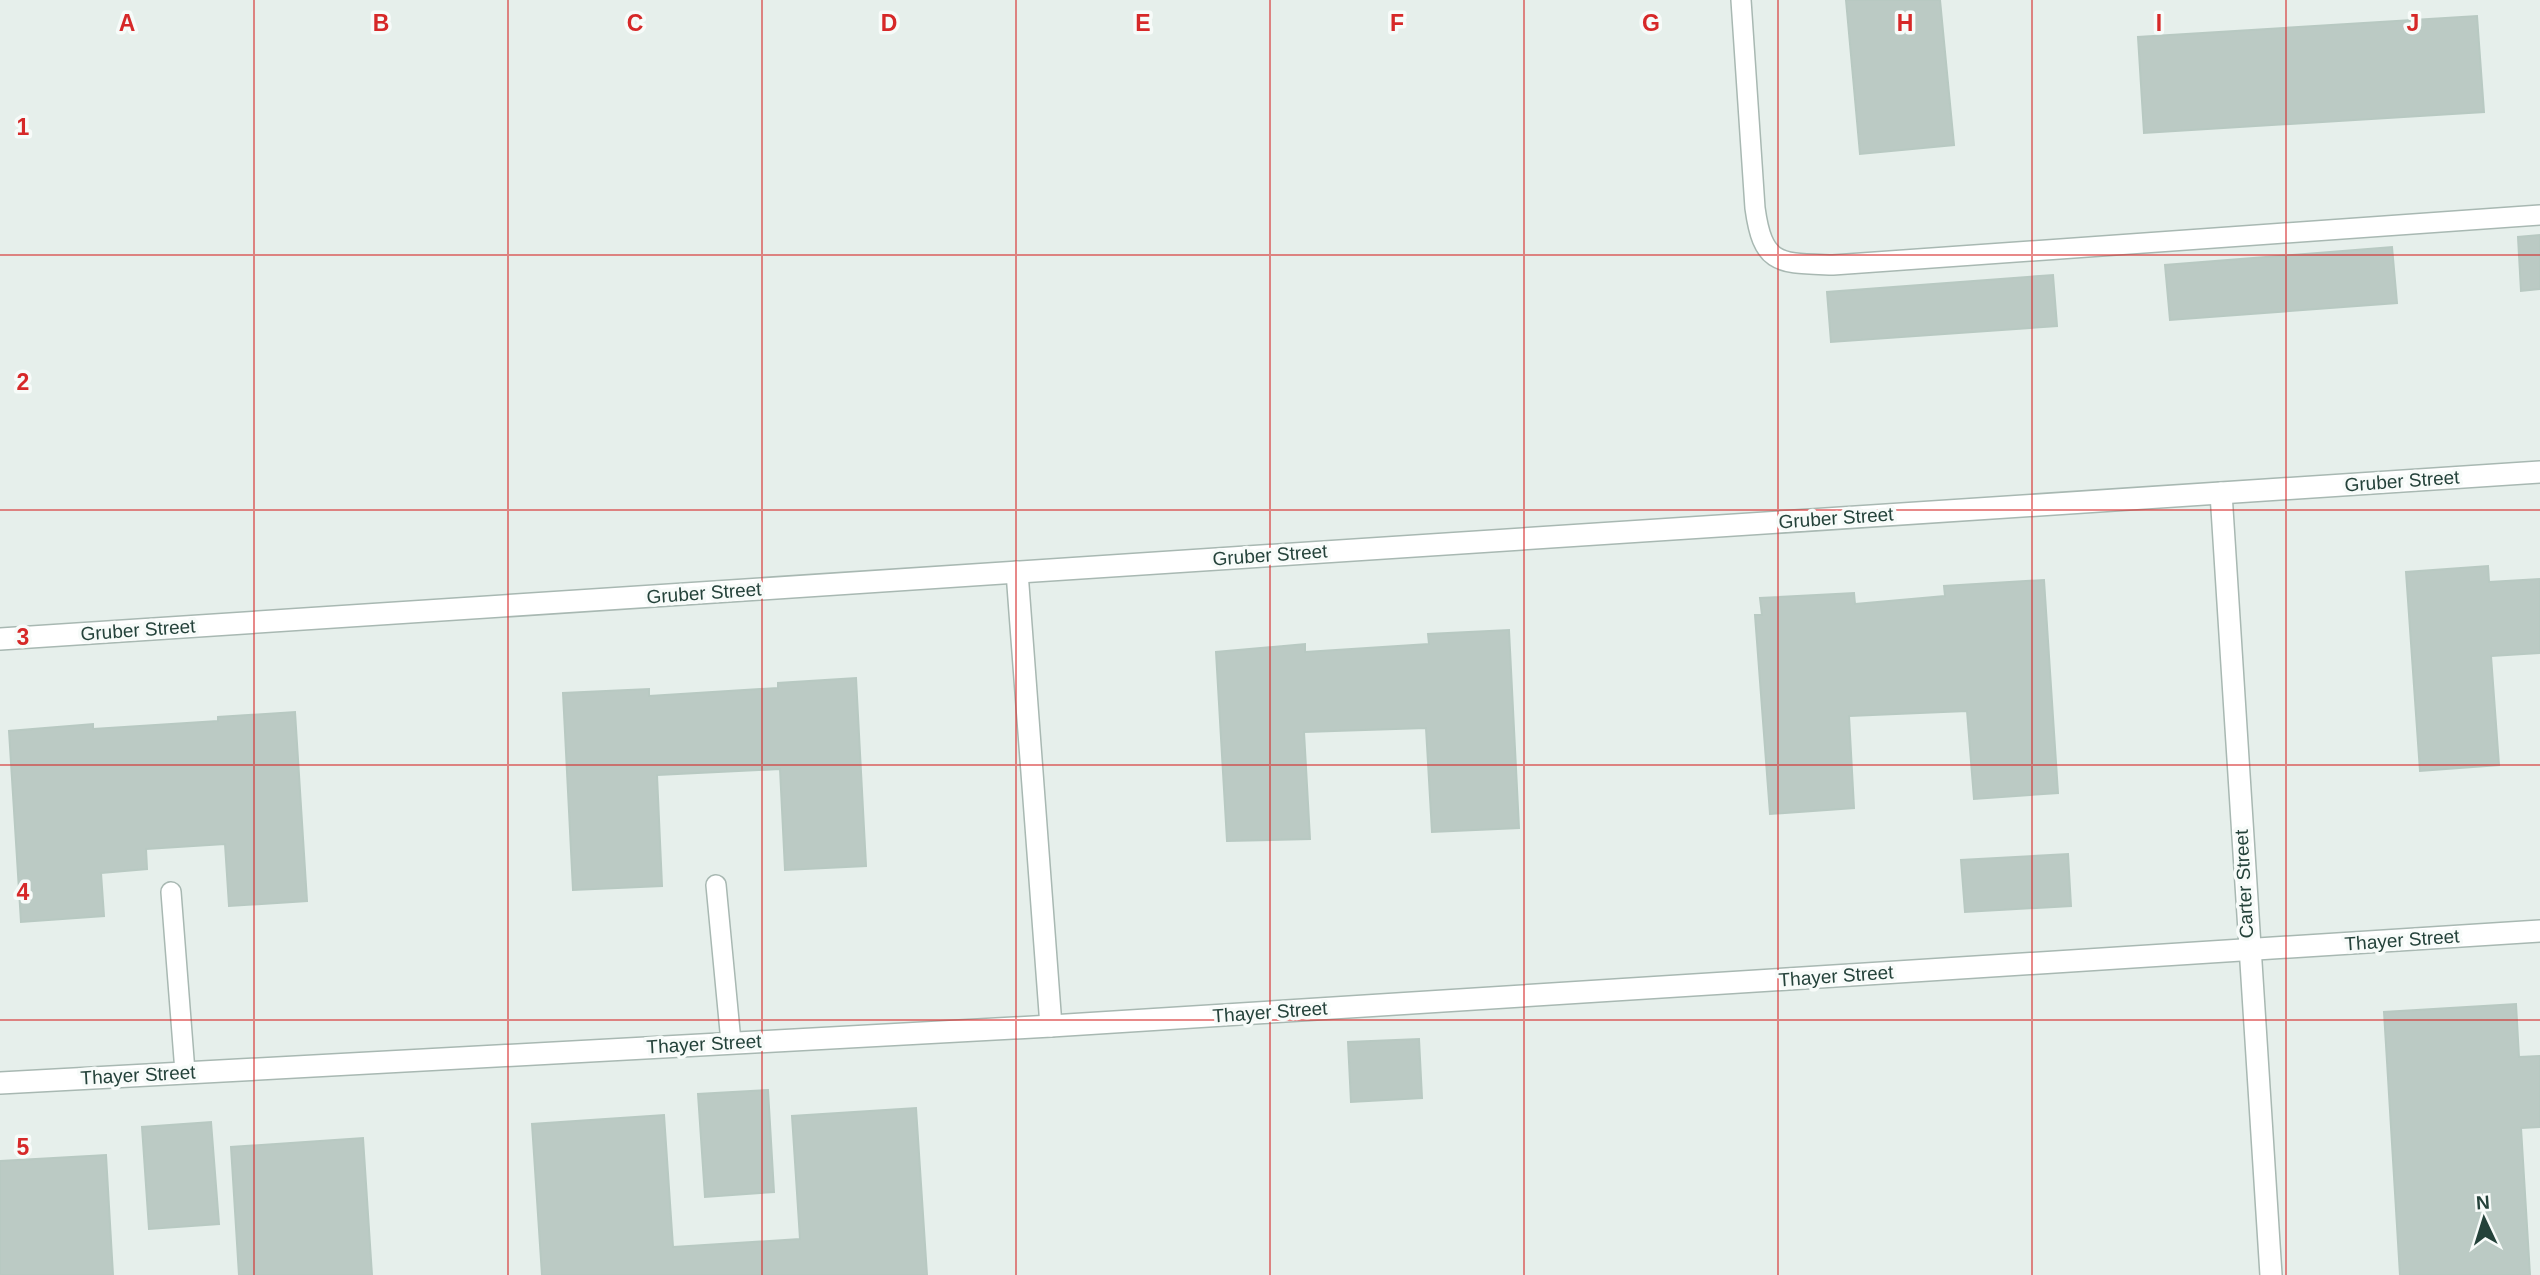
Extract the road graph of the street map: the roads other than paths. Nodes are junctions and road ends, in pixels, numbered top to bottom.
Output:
1 (1741, 0) edge
2 (2540, 215) edge
3 (2540, 472) edge
4 (2221, 493) junction
5 (1017, 572) junction
6 (0, 639) edge
7 (716, 884) dead end
8 (171, 892) dead end
9 (2540, 932) edge
10 (2248, 950) junction
11 (1051, 1026) junction
12 (731, 1042) junction
13 (186, 1072) junction
14 (0, 1083) edge
15 (2271, 1275) edge

1 - 2 lane
3 - 4 street, Gruber Street
4 - 5 street, Gruber Street
4 - 10 street, Carter Street
5 - 6 street, Gruber Street
5 - 11 street
7 - 12 lane
8 - 13 lane
9 - 10 street, Thayer Street
10 - 11 street, Thayer Street
10 - 15 street, Carter Street
11 - 12 street, Thayer Street
12 - 13 street, Thayer Street
13 - 14 street, Thayer Street

